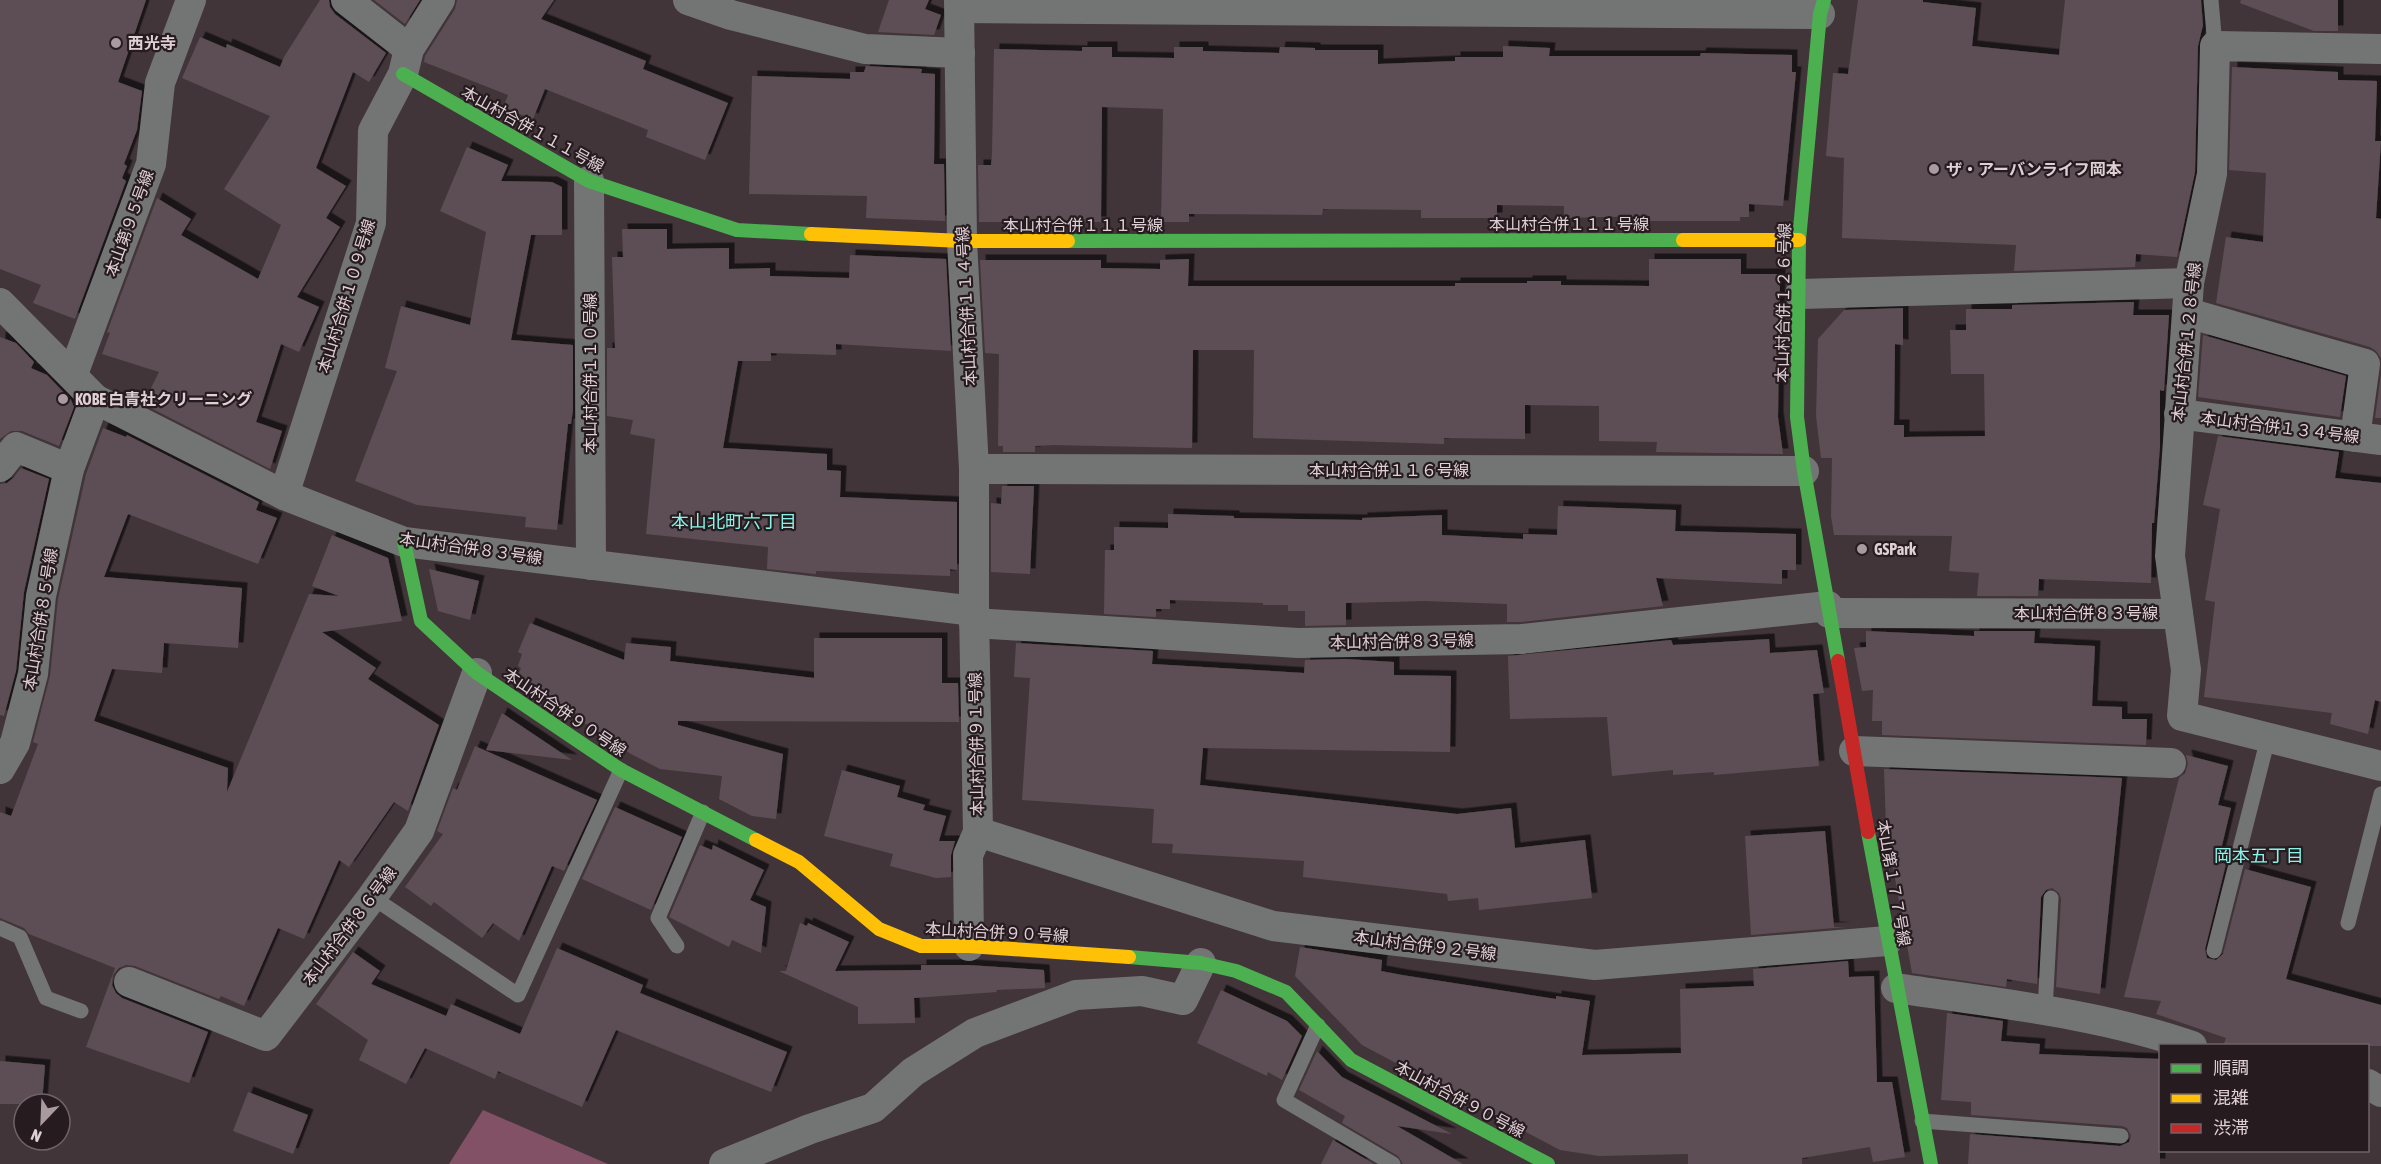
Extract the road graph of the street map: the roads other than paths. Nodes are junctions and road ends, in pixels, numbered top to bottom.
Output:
1 (191, 0) edge
2 (346, 0) edge
3 (440, 0) edge
4 (688, 0) edge
5 (2211, 0) edge
6 (960, 4) edge
7 (1713, 6) edge
8 (1822, 7) edge
9 (2215, 46) junction
10 (2381, 49) edge
11 (960, 53) junction
12 (406, 62) junction
13 (589, 182) junction
14 (1799, 240) junction
15 (962, 241) junction
16 (2189, 283) junction
17 (1800, 294) junction
18 (0, 303) edge
19 (2188, 313) junction
20 (73, 374) junction
21 (95, 399) junction
22 (2179, 414) junction
23 (2368, 439) edge
24 (0, 467) edge
25 (69, 469) junction
26 (974, 469) junction
27 (1804, 471) junction
28 (284, 495) junction
29 (404, 542) junction
30 (591, 564) junction
31 (1829, 610) junction
32 (2178, 614) junction
33 (974, 617) junction
34 (477, 673) junction
35 (2268, 738) junction
36 (1854, 751) junction
37 (2170, 763) dead end
38 (2381, 766) edge
39 (0, 769) edge
40 (621, 771) junction
41 (2381, 794) edge
42 (703, 813) junction
43 (978, 832) junction
44 (372, 897) junction
45 (2051, 898) dead end
46 (2348, 923) dead end
47 (0, 928) edge
48 (1887, 941) junction
49 (677, 946) dead end
50 (969, 946) junction
51 (2214, 951) dead end
52 (1201, 963) junction
53 (129, 982) dead end
54 (1896, 988) junction
55 (2045, 1010) junction
56 (81, 1011) dead end
57 (1318, 1025) junction
58 (2186, 1044) edge
59 (1922, 1121) junction
60 (2121, 1136) dead end
61 (724, 1164) edge
62 (1393, 1164) edge
63 (1548, 1164) edge
64 (1931, 1164) edge

1 - 20 street, 本山第９５号線
2 - 12 street
3 - 12 street, 本山村合併１０９号線
4 - 11 street
5 - 9 lane, 本山村合併１２８号線
6 - 7 street
6 - 11 street, 本山村合併１１４号線
7 - 8 street
8 - 14 street, 本山村合併１２６号線
9 - 10 street
9 - 16 street, 本山村合併１２８号線
11 - 15 street, 本山村合併１１４号線
12 - 13 street, 本山村合併１１１号線
12 - 28 street, 本山村合併１０９号線
13 - 15 street, 本山村合併１１１号線
13 - 30 street, 本山村合併１１０号線
14 - 15 street, 本山村合併１１１号線
14 - 17 street, 本山村合併１２６号線
15 - 26 street, 本山村合併１１４号線
16 - 17 street
16 - 19 street, 本山村合併１２８号線
17 - 27 street, 本山村合併１２６号線
18 - 20 street, 本山村合併８３号線
19 - 22 street, 本山村合併１２８号線
19 - 23 street
20 - 21 street, 本山村合併８３号線
21 - 25 street, 本山村合併８５号線
21 - 28 street, 本山村合併８３号線
22 - 23 street, 本山村合併１３４号線
22 - 32 street, 本山村合併１２８号線
24 - 25 street
25 - 39 street, 本山村合併８５号線
26 - 27 street, 本山村合併１１６号線
26 - 33 street, 本山村合併１１４号線
27 - 31 street, 本山村合併１２６号線
28 - 29 street, 本山村合併８３号線
29 - 30 street, 本山村合併８３号線
29 - 34 street, 本山村合併９０号線
30 - 33 street, 本山村合併８３号線
31 - 32 street, 本山村合併８３号線
31 - 33 street, 本山村合併８３号線
31 - 36 street, 本山第１７７号線
32 - 35 street, 本山村合併８３号線
33 - 43 street, 本山村合併９１号線
34 - 40 street, 本山村合併９０号線
34 - 44 street, 本山村合併８６号線
35 - 38 street, 本山村合併８３号線
35 - 51 lane
36 - 37 street
36 - 48 street, 本山第１７７号線
40 - 42 street, 本山村合併９０号線
40 - 44 lane
41 - 46 lane
42 - 49 lane
42 - 50 street, 本山村合併９０号線
43 - 48 street, 本山村合併９２号線
43 - 50 street, 本山村合併９１号線
44 - 53 street, 本山村合併８６号線
45 - 55 lane
47 - 56 lane
48 - 54 street, 本山第１７７号線
50 - 52 street, 本山村合併９０号線
52 - 57 street, 本山村合併９０号線
52 - 61 street
54 - 55 street
54 - 59 street, 本山第１７７号線
55 - 58 street
57 - 62 lane
57 - 63 street, 本山村合併９０号線
59 - 60 lane
59 - 64 street, 本山第１７７号線

